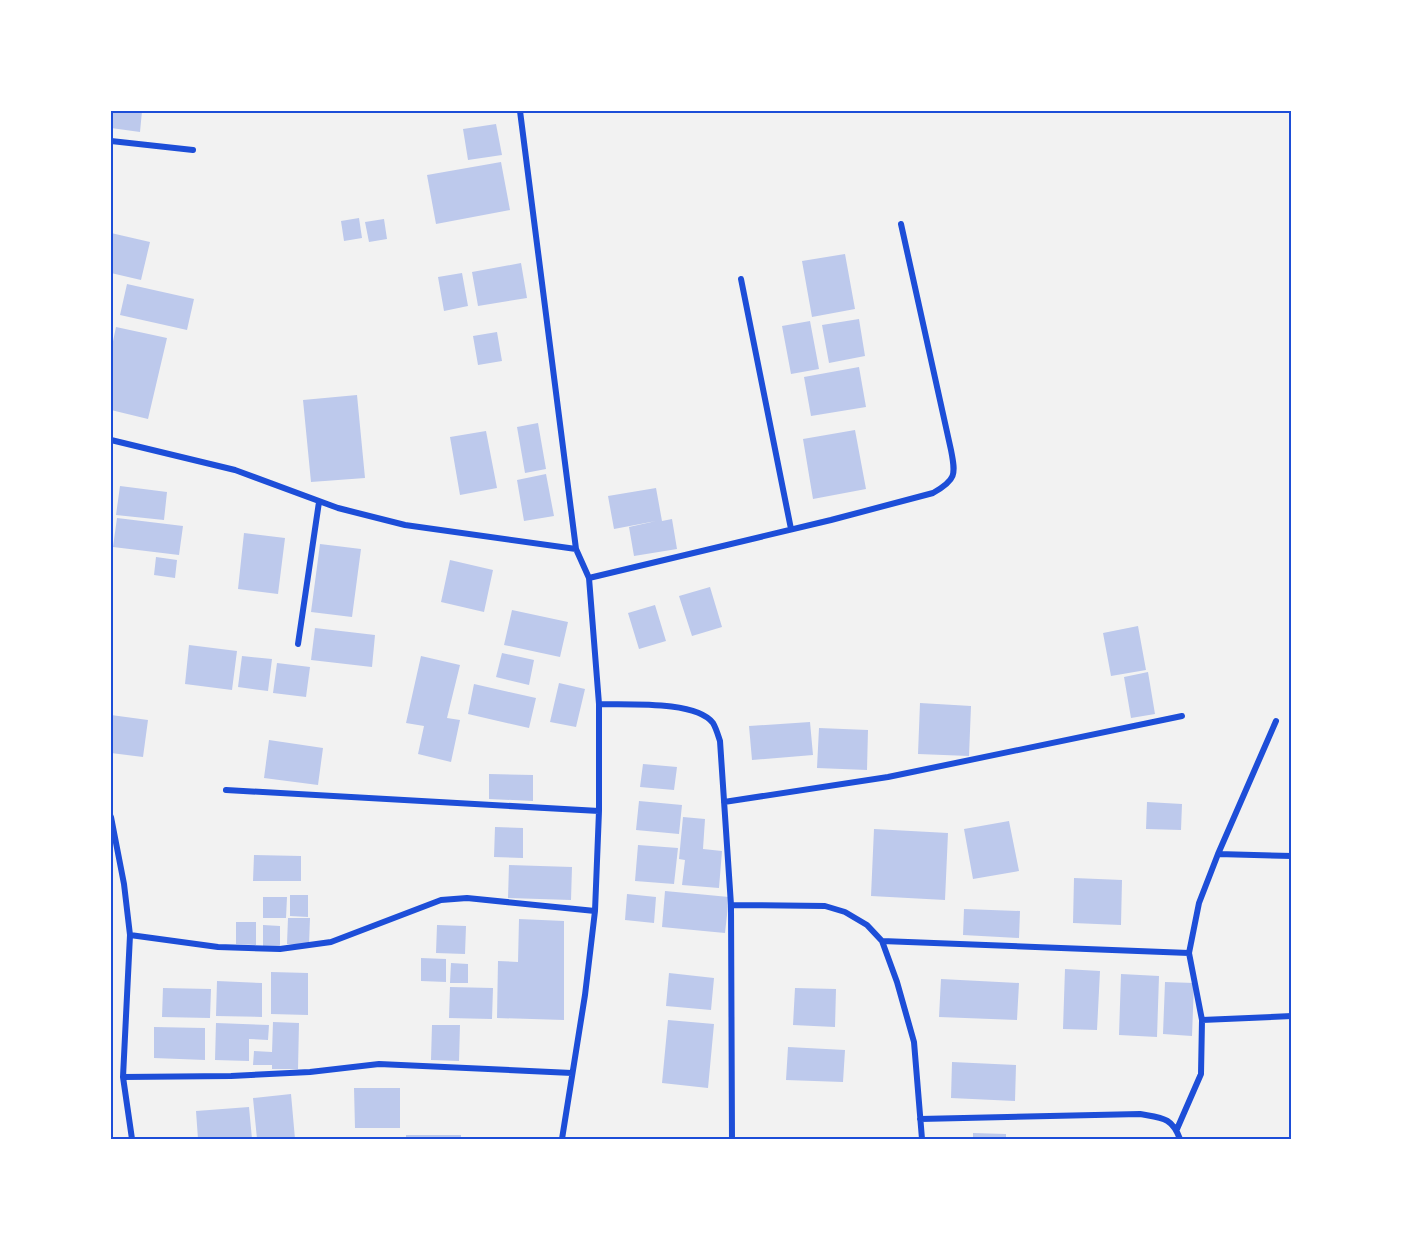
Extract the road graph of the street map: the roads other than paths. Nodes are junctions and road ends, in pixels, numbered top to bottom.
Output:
1 (520, 111) edge
2 (111, 141) edge
3 (193, 150) dead end
4 (901, 224) dead end
5 (741, 279) dead end
6 (111, 440) edge
7 (319, 502) junction
8 (791, 529) junction
9 (576, 549) junction
10 (589, 578) junction
11 (298, 644) dead end
12 (598, 704) junction
13 (1182, 716) dead end
14 (1276, 721) dead end
15 (226, 789) dead end
16 (724, 802) junction
17 (599, 811) junction
18 (111, 817) edge
19 (112, 833) edge
20 (1218, 854) junction
21 (1292, 856) edge
22 (732, 905) junction
23 (595, 911) junction
24 (130, 935) junction
25 (882, 941) junction
26 (1189, 953) junction
27 (1292, 1016) edge
28 (1202, 1020) junction
29 (572, 1073) junction
30 (123, 1077) junction
31 (920, 1119) junction
32 (1177, 1129) junction
33 (132, 1139) edge
34 (562, 1139) edge
35 (732, 1139) edge
36 (922, 1139) edge
37 (1180, 1139) edge

1 - 9 street
2 - 3 street
4 - 8 street
5 - 8 street
6 - 7 street
7 - 9 street
7 - 11 street
8 - 10 street
9 - 10 street
10 - 12 street
12 - 16 street
12 - 17 street
13 - 16 street
14 - 20 street
15 - 17 street
16 - 22 street
17 - 23 street
18 - 19 street
19 - 24 street
20 - 21 street
20 - 26 street
22 - 25 street
22 - 35 street
23 - 24 street
23 - 29 street
24 - 30 street
25 - 26 street
25 - 31 street
26 - 28 street
27 - 28 street
28 - 32 street
29 - 30 street
29 - 34 street
30 - 33 street
31 - 32 street
31 - 36 street
32 - 37 street

